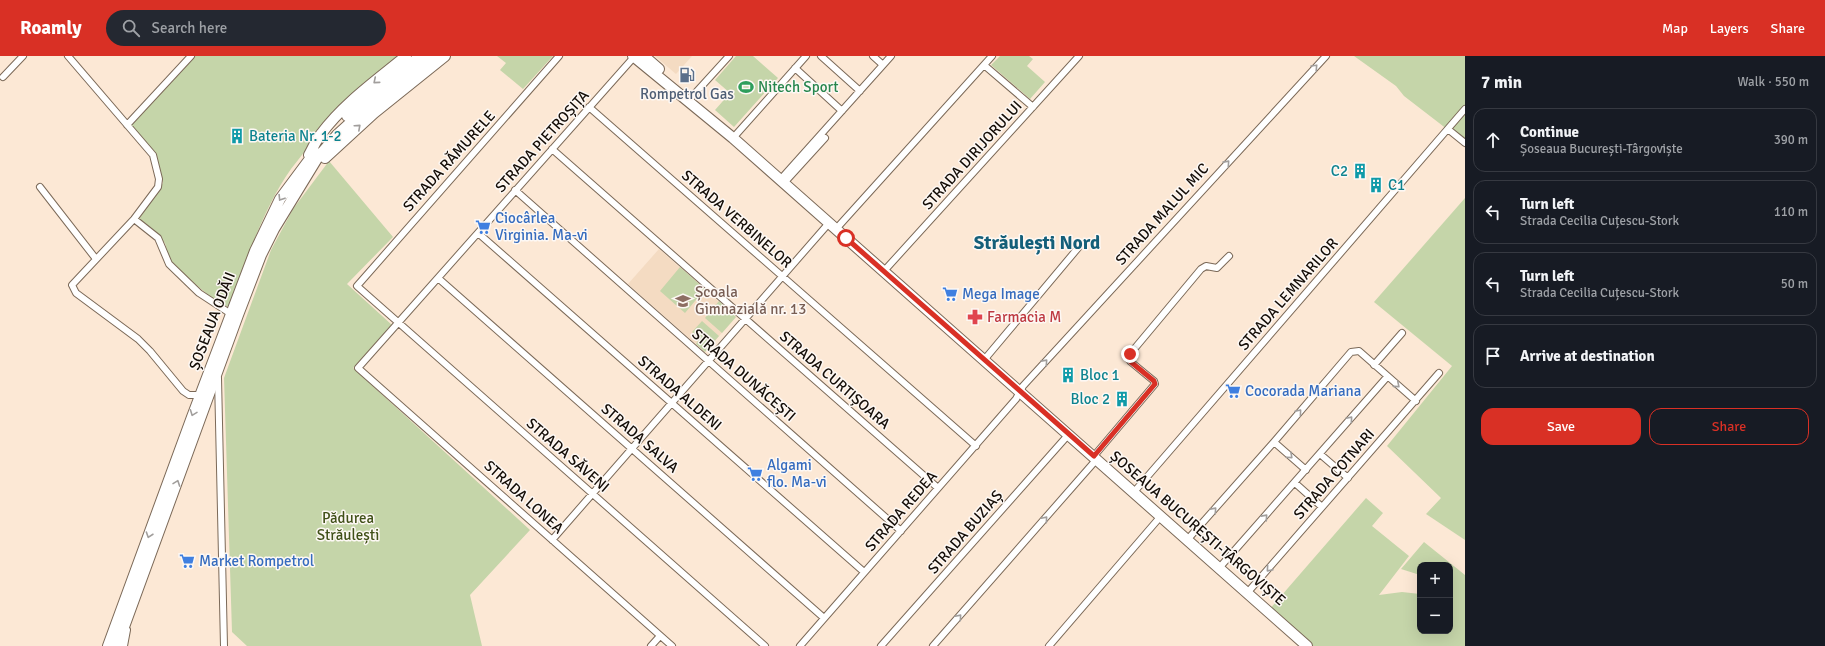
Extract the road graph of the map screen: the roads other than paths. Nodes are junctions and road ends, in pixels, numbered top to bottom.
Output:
1 (23, 56) edge
2 (68, 56) edge
3 (191, 56) edge
4 (406, 56) edge
5 (420, 56) edge
6 (432, 56) edge
7 (445, 56) edge
8 (559, 56) edge
9 (637, 56) edge
10 (729, 56) edge
11 (806, 56) edge
12 (821, 56) edge
13 (873, 56) edge
14 (891, 56) edge
15 (992, 56) edge
16 (1079, 56) edge
17 (1326, 56) edge
18 (883, 65) junction
19 (984, 65) junction
20 (795, 68) junction
21 (3, 77) dead end
22 (860, 91) junction
23 (689, 100) junction
24 (589, 107) junction
25 (1033, 107) junction
26 (1465, 109) edge
27 (842, 111) junction
28 (127, 125) junction
29 (1449, 130) junction
30 (732, 138) junction
31 (825, 138) dead end
32 (1465, 143) edge
33 (552, 149) junction
34 (303, 166) junction
35 (782, 182) junction
36 (301, 184) junction
37 (40, 187) dead end
38 (515, 190) junction
39 (134, 219) junction
40 (833, 226) junction
41 (478, 233) junction
42 (1078, 248) dead end
43 (1229, 256) dead end
44 (96, 259) junction
45 (884, 271) junction
46 (783, 276) junction
47 (438, 278) junction
48 (358, 283) joint
49 (231, 314) junction
50 (746, 319) junction
51 (398, 323) junction
52 (1402, 333) dead end
53 (984, 360) junction
54 (709, 361) junction
55 (1374, 365) junction
56 (358, 368) joint
57 (218, 370) junction
58 (1439, 373) dead end
59 (1387, 377) junction
60 (1020, 392) junction
61 (200, 395) junction
62 (1416, 401) junction
63 (672, 403) junction
64 (1068, 434) junction
65 (1274, 442) junction
66 (976, 446) junction
67 (632, 449) junction
68 (1320, 454) junction
69 (1095, 458) junction
70 (1306, 470) junction
71 (1348, 478) junction
72 (1295, 483) junction
73 (938, 488) junction
74 (1134, 492) junction
75 (593, 494) junction
76 (1322, 507) junction
77 (1161, 516) junction
78 (901, 531) junction
79 (1188, 539) junction
80 (552, 540) junction
81 (1220, 567) junction
82 (864, 572) junction
83 (1248, 592) junction
84 (130, 612) junction
85 (824, 618) junction
86 (660, 636) junction
87 (108, 646) edge
88 (117, 646) edge
89 (124, 646) edge
90 (224, 646) edge
91 (651, 646) edge
92 (672, 646) edge
93 (765, 646) edge
94 (800, 646) edge
95 (881, 646) edge
96 (933, 646) edge
97 (1049, 646) edge
98 (1308, 646) edge

1 - 21 street
2 - 28 street
3 - 28 street
4 -> 34 main road
5 - 34 main road, ȘOSEAUA ODĂII
6 - 36 main road, ȘOSEAUA ODĂII
36 -> 7 main road
8 - 48 street, STRADA RĂMURELE
9 - 23 main road, ȘOSEAUA BUCUREȘTI-TÂRGOVIȘTE
9 - 24 street, STRADA PIETROȘIȚA
10 - 23 street
11 - 20 street
12 - 22 street
13 - 18 street
14 - 18 street
15 - 19 street
16 - 25 street, STRADA DIRIJORULUI
60 -> 17 street, STRADA MALUL MIC
18 - 22 street
19 - 25 street
19 - 40 street
20 - 27 street
20 - 30 street
22 - 27 street
23 - 30 main road, ȘOSEAUA BUCUREȘTI-TÂRGOVIȘTE
24 - 33 street, STRADA PIETROȘIȚA
24 - 46 street, STRADA VERBINELOR
25 - 45 street, STRADA DIRIJORULUI
26 - 29 street, STRADA LEMNARILOR
27 - 35 street
28 - 39 street
29 - 32 street
29 - 74 street, STRADA LEMNARILOR
30 - 35 main road, ȘOSEAUA BUCUREȘTI-TÂRGOVIȘTE
31 - 35 street
33 - 38 street, STRADA PIETROȘIȚA
33 - 50 street, STRADA CURTIȘOARA
34 -> 49 main road, ȘOSEAUA ODĂII
35 - 40 main road, ȘOSEAUA BUCUREȘTI-TÂRGOVIȘTE
36 - 57 main road, ȘOSEAUA ODĂII
37 - 44 street
38 - 41 street, STRADA PIETROȘIȚA
38 - 54 street, STRADA DUNĂCEȘTI
39 - 44 street
39 - 49 street
40 - 45 main road, ȘOSEAUA BUCUREȘTI-TÂRGOVIȘTE
40 - 46 street
41 - 47 street, STRADA PIETROȘIȚA
41 - 63 street, STRADA ALDENI
42 - 53 street
43 - 69 street
44 - 61 street
45 - 53 main road, ȘOSEAUA BUCUREȘTI-TÂRGOVIȘTE
46 - 50 street
46 - 66 street, STRADA VERBINELOR
47 - 51 street, STRADA PIETROȘIȚA
47 - 67 street, STRADA SALVA
48 - 51 street, STRADA SĂVENI
49 - 61 main road, ȘOSEAUA ODĂII
50 - 54 street
50 - 73 street, STRADA CURTIȘOARA
51 - 56 street, STRADA PIETROȘIȚA
51 - 75 street, STRADA SĂVENI
52 - 55 street
53 - 60 main road, ȘOSEAUA BUCUREȘTI-TÂRGOVIȘTE
54 - 63 street
54 - 78 street, STRADA DUNĂCEȘTI
55 - 59 street
65 -> 55 street
56 - 80 street, STRADA LONEA
84 -> 57 main road, ȘOSEAUA ODĂII
57 - 90 street
58 - 62 street, STRADA COTNARI
59 -> 62 street
68 -> 59 street
60 - 64 main road, ȘOSEAUA BUCUREȘTI-TÂRGOVIȘTE
60 - 66 street, STRADA REDEA
61 -> 87 main road, ȘOSEAUA ODĂII
62 - 71 street, STRADA COTNARI
63 - 67 street
63 - 82 street, STRADA ALDENI
64 - 69 main road, ȘOSEAUA BUCUREȘTI-TÂRGOVIȘTE
64 - 95 street, STRADA BUZIAȘ
65 -> 70 street
79 -> 65 street
66 - 73 street, STRADA REDEA
67 - 75 street
67 - 85 street, STRADA SALVA
68 - 70 street
68 - 71 street
69 - 74 main road, ȘOSEAUA BUCUREȘTI-TÂRGOVIȘTE
96 -> 69 street
70 - 72 street
71 - 76 street, STRADA COTNARI
72 - 76 street
81 -> 72 street
73 - 78 street, STRADA REDEA
74 - 77 main road, ȘOSEAUA BUCUREȘTI-TÂRGOVIȘTE
75 - 80 street
75 - 93 street, STRADA SĂVENI
76 -> 83 street, STRADA COTNARI
77 - 79 main road, ȘOSEAUA BUCUREȘTI-TÂRGOVIȘTE
77 - 97 street
78 - 82 street, STRADA REDEA
79 - 81 main road, ȘOSEAUA BUCUREȘTI-TÂRGOVIȘTE
80 - 86 street, STRADA LONEA
81 - 83 main road, ȘOSEAUA BUCUREȘTI-TÂRGOVIȘTE
82 - 85 street, STRADA REDEA
83 - 98 main road, ȘOSEAUA BUCUREȘTI-TÂRGOVIȘTE
84 - 88 main road, ȘOSEAUA ODĂII
84 - 89 street, ȘOSEAUA ODĂII
85 - 94 street, STRADA REDEA
86 - 91 street
86 - 92 street, STRADA LONEA

